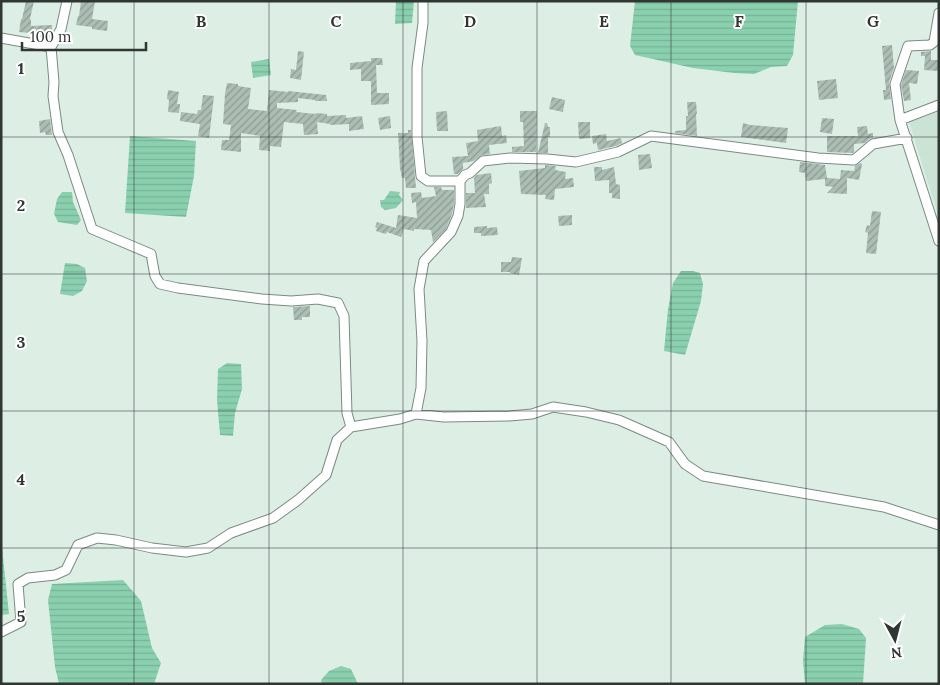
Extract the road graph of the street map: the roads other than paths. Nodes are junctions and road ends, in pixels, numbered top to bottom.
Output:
1 (67, 1) edge
2 (423, 1) edge
3 (939, 13) edge
4 (1, 38) edge
5 (51, 47) junction
6 (939, 105) edge
7 (900, 120) junction
8 (907, 138) junction
9 (460, 181) junction
10 (939, 241) edge
11 (416, 414) junction
12 (351, 427) junction
13 (939, 525) edge
14 (1, 632) edge

1 - 5 street
2 - 9 street
3 - 7 street
4 - 5 street
5 - 12 street
6 - 7 street
7 - 8 street
8 - 9 street
8 - 10 street
9 - 11 street
11 - 12 street
11 - 13 street
12 - 14 street

